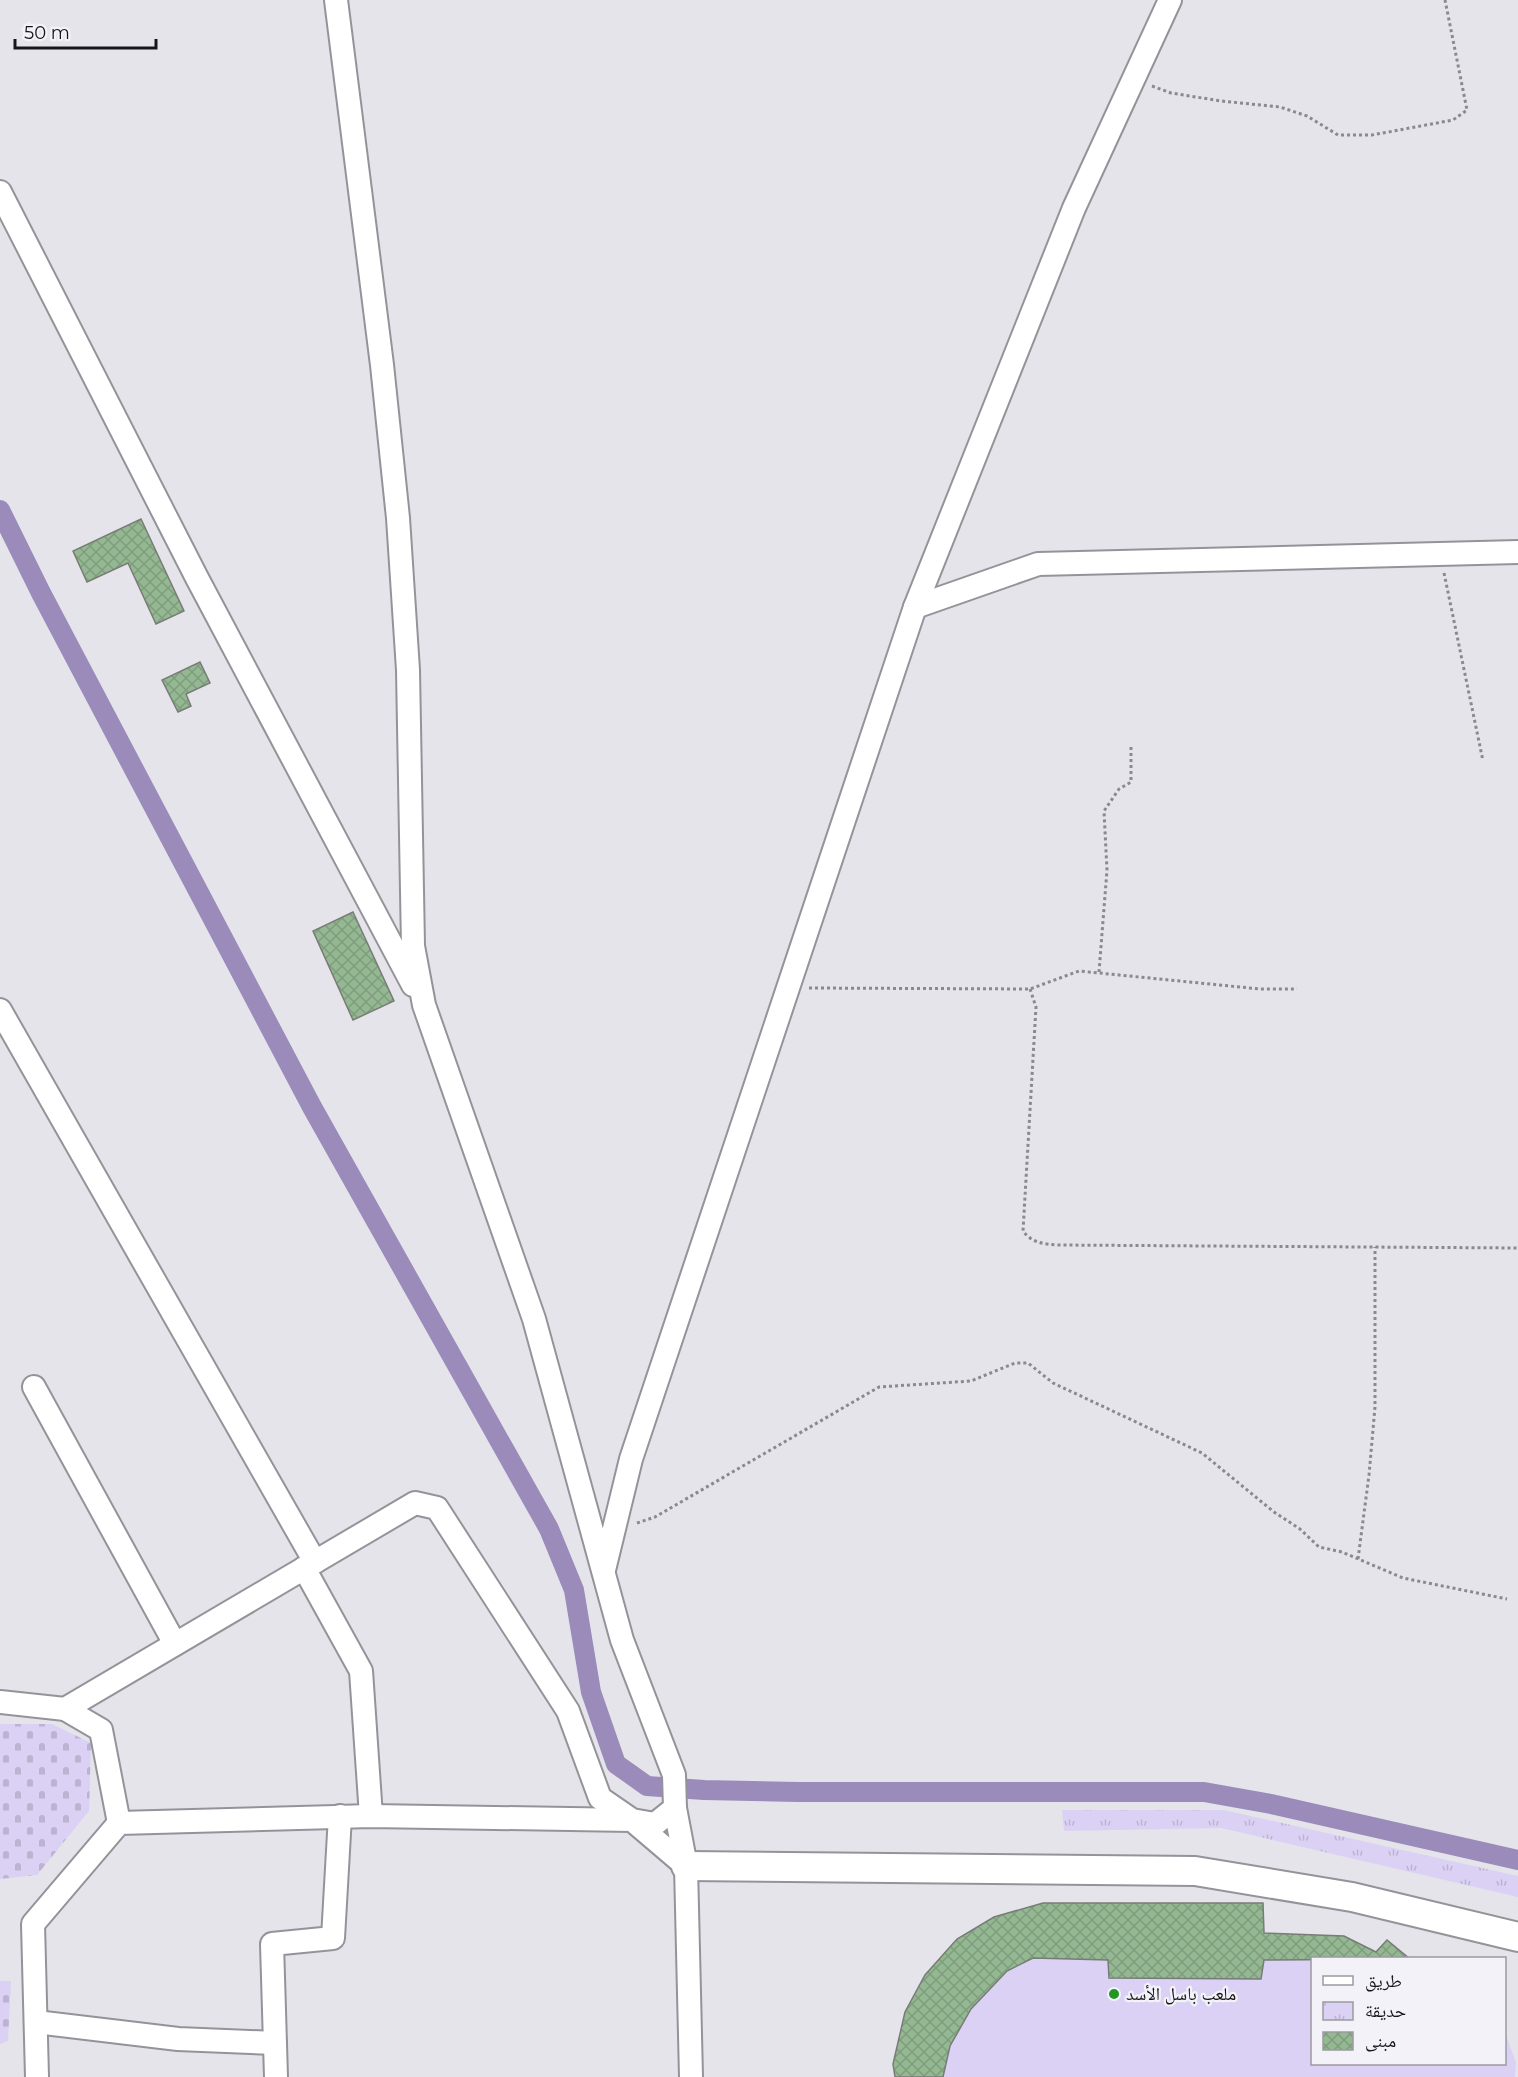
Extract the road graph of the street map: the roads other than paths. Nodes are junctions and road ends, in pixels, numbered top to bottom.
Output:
1 (336, 0) edge
2 (1170, 0) edge
3 (0, 192) edge
4 (1518, 552) edge
5 (915, 607) junction
6 (424, 1005) junction
7 (0, 1010) edge
8 (34, 1387) dead end
9 (309, 1565) junction
10 (604, 1572) junction
11 (174, 1644) junction
12 (0, 1702) edge
13 (65, 1709) junction
14 (675, 1808) junction
15 (340, 1816) junction
16 (370, 1816) junction
17 (632, 1820) junction
18 (118, 1823) junction
19 (686, 1866) junction
20 (1518, 1937) edge
21 (36, 2022) junction
22 (274, 2043) junction
23 (37, 2077) edge
24 (276, 2077) edge
25 (691, 2077) edge

1 - 6 street
2 - 5 street
3 - 6 street
4 - 5 street
5 - 10 street
6 - 10 street
7 - 9 street
8 - 11 street
9 - 11 street
9 - 16 street
9 - 17 street
10 - 14 street
11 - 13 street
12 - 13 street
13 - 18 street
14 - 17 street
14 - 19 street
15 - 16 street
15 - 18 street
15 - 22 street
16 - 17 street
17 - 19 street
18 - 21 street
19 - 20 main road
19 - 25 street
21 - 22 street
21 - 23 street
22 - 24 street

